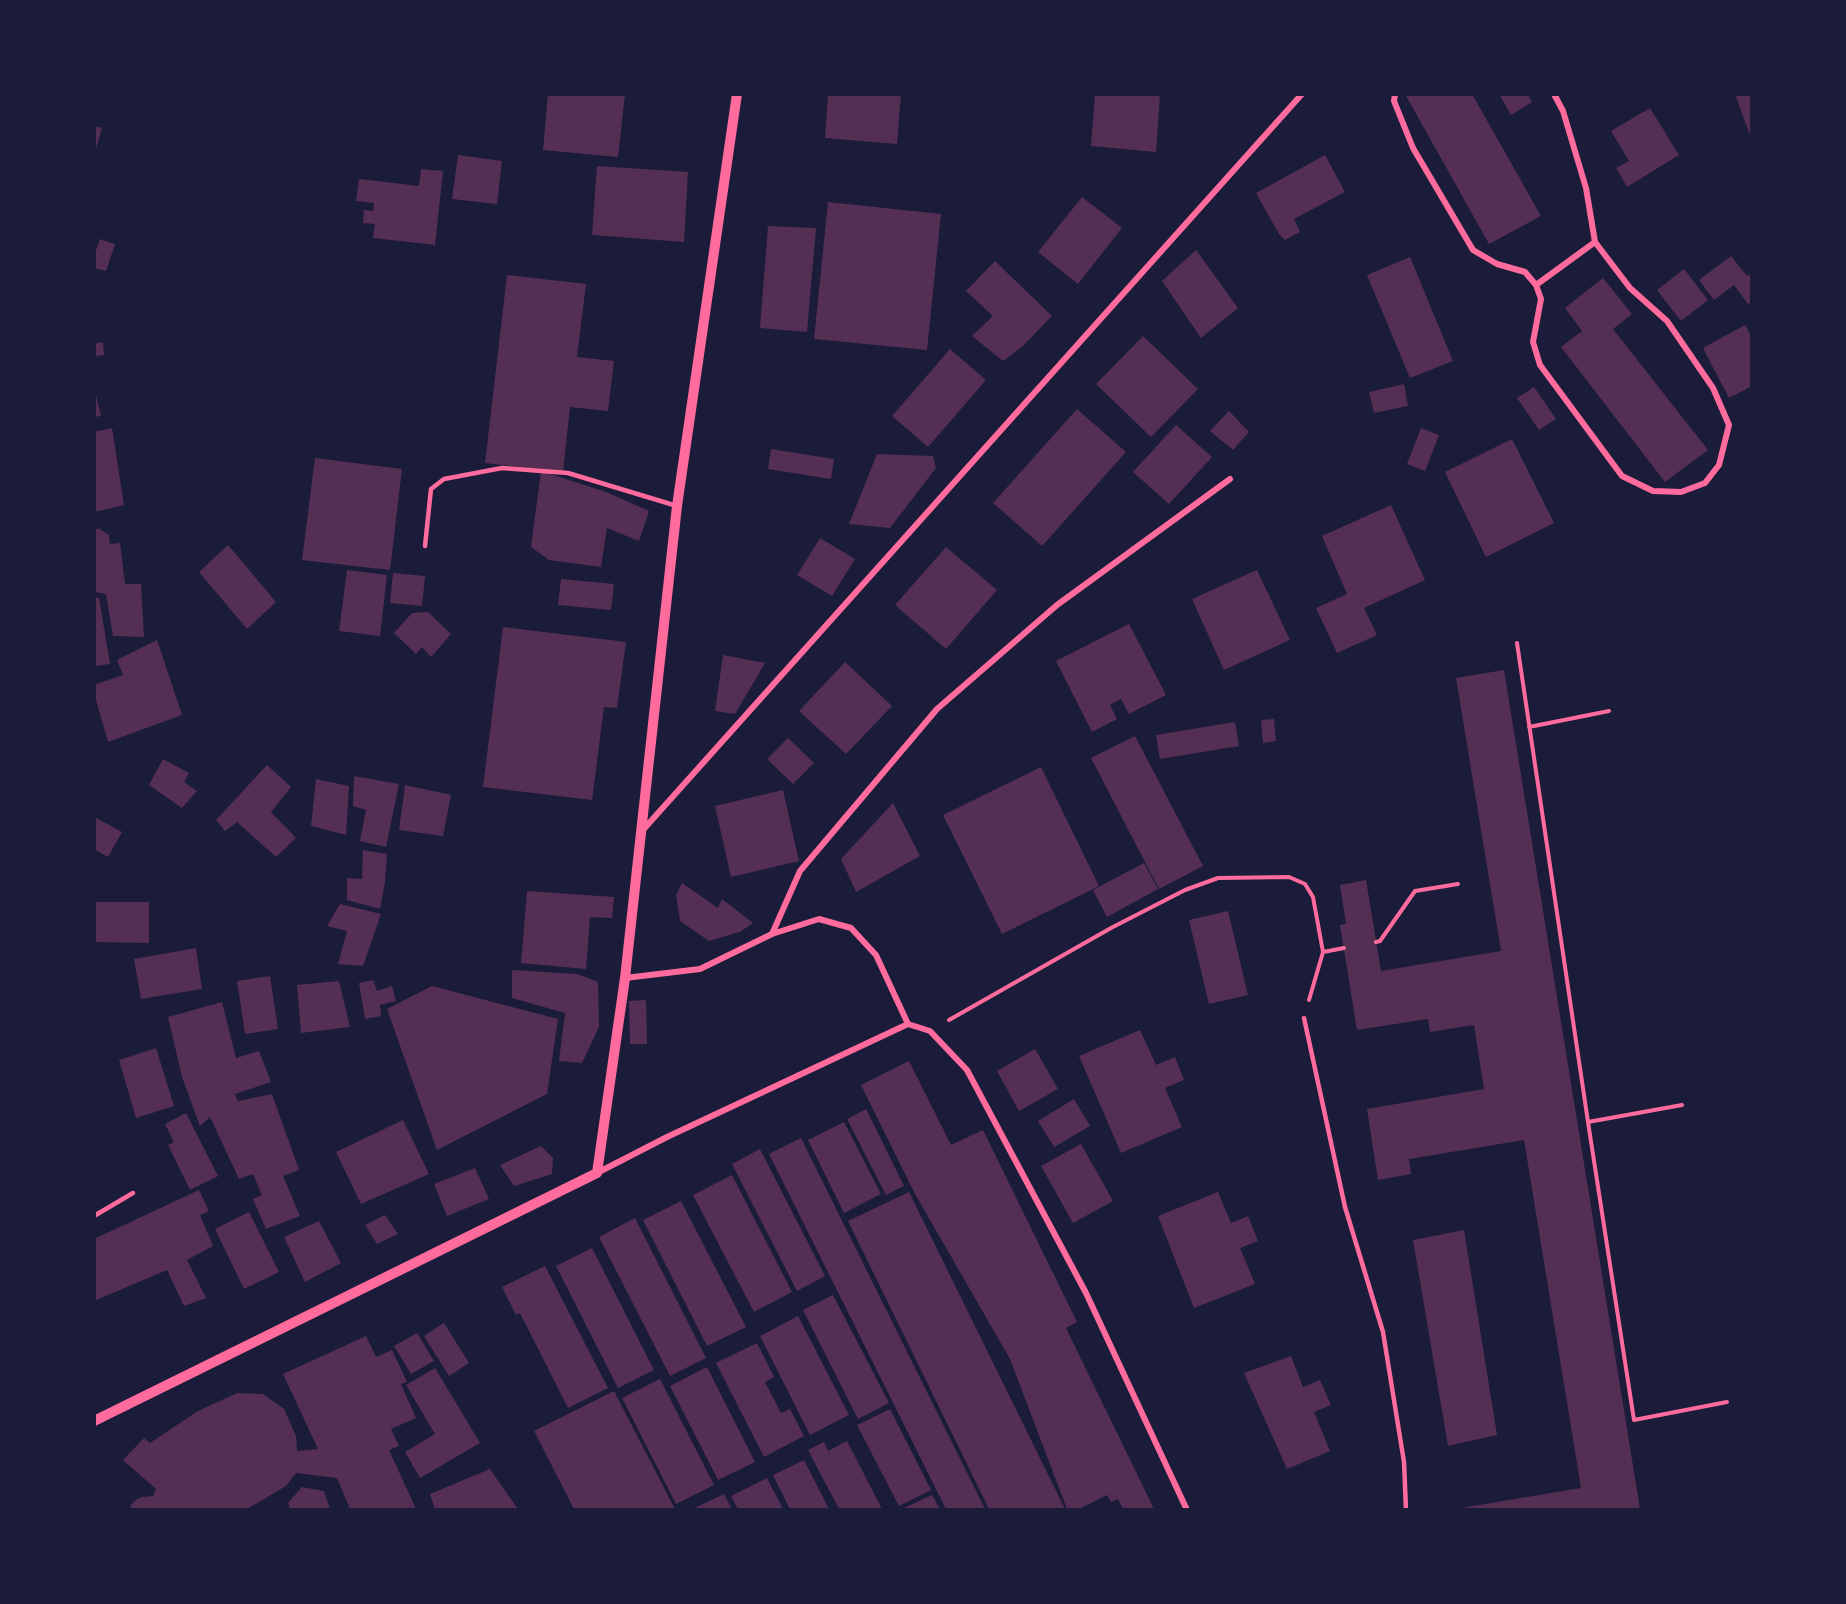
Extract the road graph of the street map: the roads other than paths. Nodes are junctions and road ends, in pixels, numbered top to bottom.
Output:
1 (737, 94) edge
2 (1302, 94) edge
3 (1395, 94) edge
4 (1554, 94) edge
5 (1595, 242) junction
6 (1536, 285) junction
7 (1230, 479) dead end
8 (677, 506) junction
9 (425, 546) dead end
10 (640, 834) junction
11 (772, 934) junction
12 (625, 978) junction
13 (1304, 1018) road end
14 (908, 1024) junction
15 (597, 1173) junction
16 (133, 1193) dead end
17 (94, 1216) edge
18 (94, 1421) edge
19 (1187, 1509) edge
20 (1406, 1509) edge

1 - 8 street
2 - 10 street
3 - 6 street
4 - 5 street
5 - 6 street
5 - 6 street
7 - 11 street
8 - 9 lane
8 - 10 street
10 - 12 street
11 - 12 street
11 - 14 street
12 - 15 street
13 - 20 lane
14 - 15 street
14 - 19 street
15 - 18 street
16 - 17 lane

